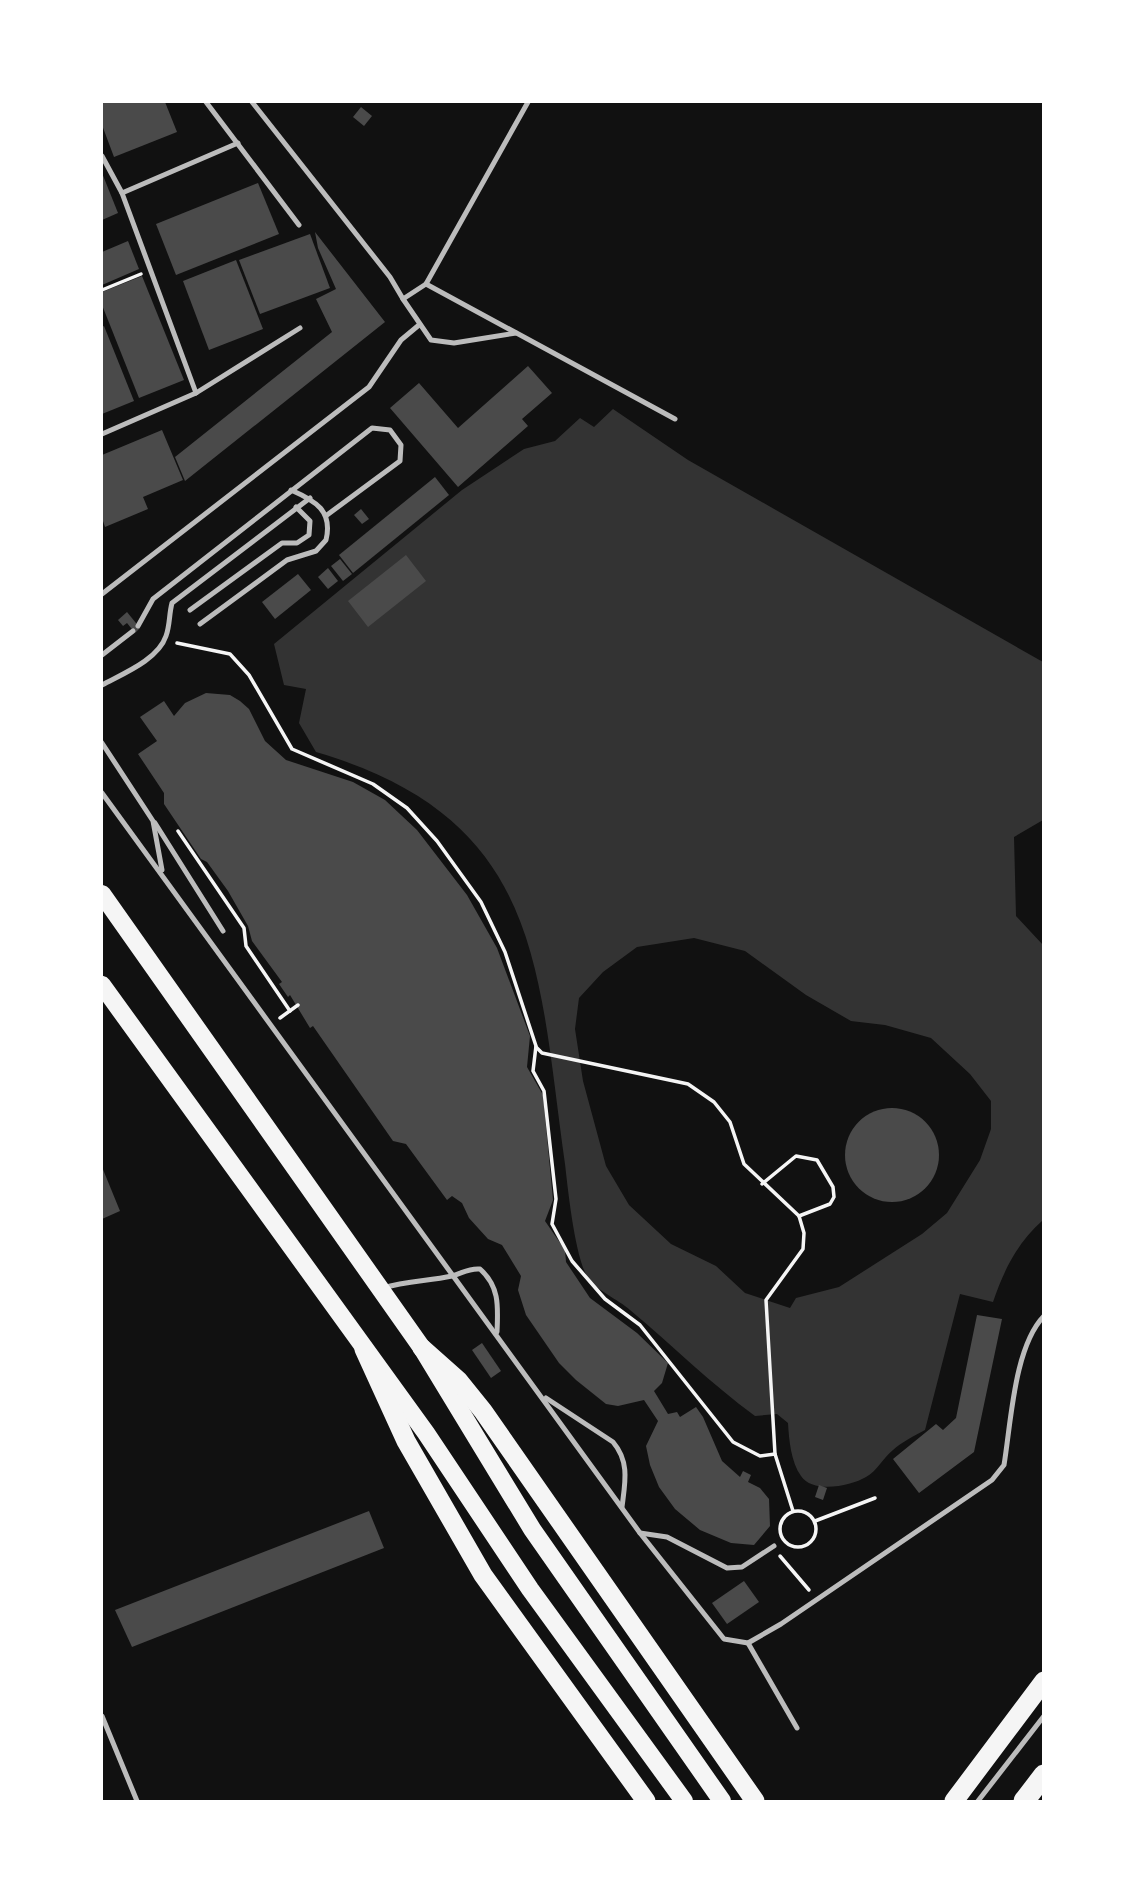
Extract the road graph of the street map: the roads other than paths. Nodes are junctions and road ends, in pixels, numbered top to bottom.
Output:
1 (206, 102) edge
2 (251, 102) edge
3 (528, 102) edge
4 (239, 144) junction
5 (102, 156) edge
6 (122, 193) junction
7 (299, 225) dead end
8 (426, 284) junction
9 (403, 299) junction
10 (419, 325) junction
11 (300, 328) dead end
12 (516, 333) junction
13 (196, 393) junction
14 (675, 419) dead end
15 (102, 434) edge
16 (292, 490) junction
17 (310, 498) junction
18 (296, 507) junction
19 (327, 515) junction
20 (102, 594) edge
21 (190, 610) dead end
22 (200, 624) dead end
23 (102, 655) edge
24 (102, 685) edge
25 (102, 743) edge
26 (102, 793) edge
27 (153, 821) junction
28 (163, 873) junction
29 (102, 894) edge
30 (223, 931) dead end
31 (102, 985) edge
32 (453, 1275) junction
33 (380, 1289) junction
34 (1044, 1316) edge
35 (497, 1334) junction
36 (422, 1348) junction
37 (364, 1349) junction
38 (540, 1394) junction
39 (622, 1507) junction
40 (640, 1533) junction
41 (774, 1547) road end
42 (748, 1643) junction
43 (1044, 1681) edge
44 (102, 1716) edge
45 (1044, 1716) edge
46 (797, 1728) dead end
47 (1044, 1775) edge
48 (751, 1798) edge
49 (137, 1801) edge
50 (646, 1801) edge
51 (684, 1801) edge
52 (722, 1801) edge
53 (952, 1801) edge
54 (978, 1801) edge
55 (1024, 1801) edge

1 - 4 lane
2 - 9 lane
3 - 8 lane
4 - 6 lane
4 - 7 lane
5 - 6 lane
6 - 13 lane
8 - 9 lane
8 - 12 lane
9 - 10 lane
10 - 12 lane
10 - 20 lane
11 - 13 lane
12 - 14 lane
13 - 15 lane
16 - 17 lane
16 - 19 lane
16 - 23 lane
17 - 18 lane
17 - 19 lane
18 - 21 lane
18 - 24 lane
19 - 22 lane
25 - 27 lane
26 - 28 lane
27 - 28 lane
27 - 30 lane
28 - 32 lane
29 - 33 main road
31 - 37 main road
32 - 33 lane
32 - 35 lane
32 - 35 lane
33 - 36 main road
34 - 42 lane
35 - 38 lane
36 - 48 highway
36 - 52 main road
37 - 50 highway
37 - 51 main road
38 - 39 lane
38 - 39 lane
39 - 40 lane
40 - 41 lane
40 - 42 lane
42 - 46 lane
43 - 53 highway
44 - 49 lane
45 - 54 lane
47 - 55 highway

